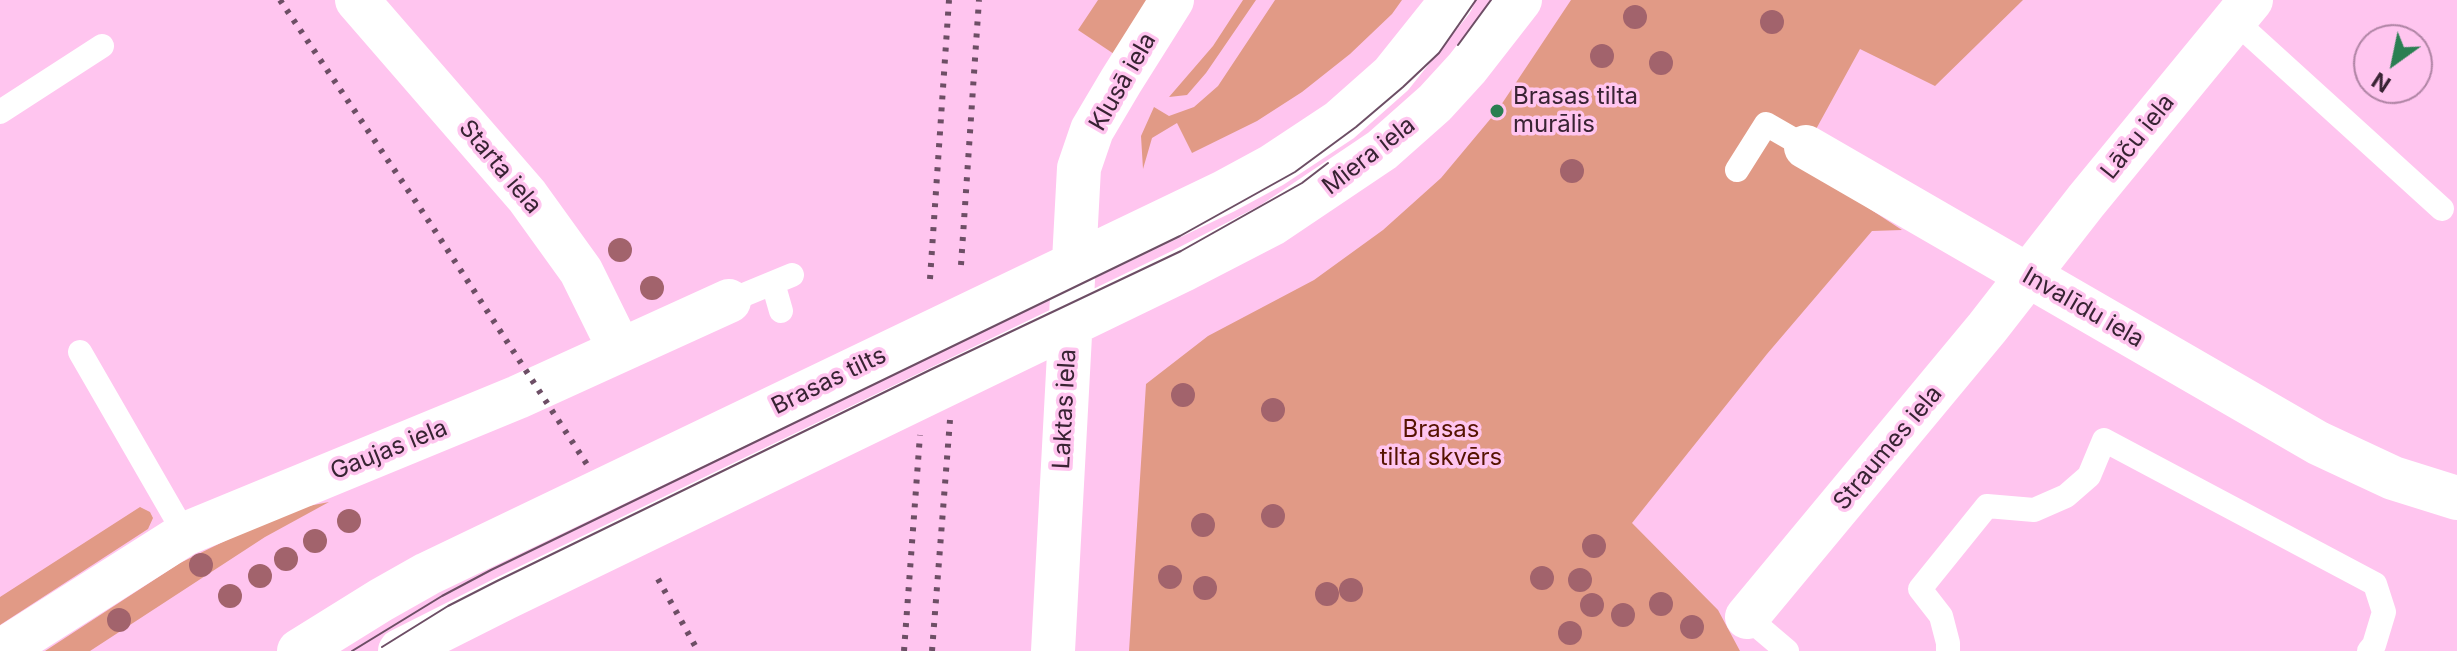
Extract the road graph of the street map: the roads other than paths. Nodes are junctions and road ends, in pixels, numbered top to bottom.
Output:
1 (357, 0) edge
2 (1172, 0) edge
3 (1452, 0) edge
4 (1520, 0) edge
5 (2242, 10) edge
6 (102, 46) dead end
7 (0, 112) edge
8 (1806, 147) joint
9 (1079, 168) joint
10 (1737, 170) dead end
11 (2442, 209) dead end
12 (1178, 214) joint
13 (2027, 276) junction
14 (729, 301) joint
15 (781, 311) dead end
16 (620, 350) junction
17 (80, 352) dead end
18 (2457, 498) edge
19 (185, 534) junction
20 (1747, 617) joint
21 (1, 651) edge
22 (299, 651) edge
23 (400, 651) edge
24 (1053, 651) edge
25 (1787, 651) edge
26 (1948, 651) edge
27 (2369, 651) edge

1 - 16 street, Starta iela
2 - 9 street, Klusā iela
3 - 12 street, Miera iela
4 - 23 street, Miera iela
5 - 11 lane
5 - 13 street, Lāču iela
6 - 7 lane
8 - 10 lane, Invalīdu iela
8 - 13 street, Invalīdu iela
9 - 24 street, Laktas iela
12 - 22 street, Brasas tilts
13 - 18 street, Invalīdu iela
13 - 20 street, Straumes iela
14 - 15 lane, Gaujas iela
14 - 16 street, Gaujas iela
16 - 19 street, Gaujas iela
17 - 19 lane
19 - 21 street, Gaujas iela
20 - 25 lane
26 - 27 lane

